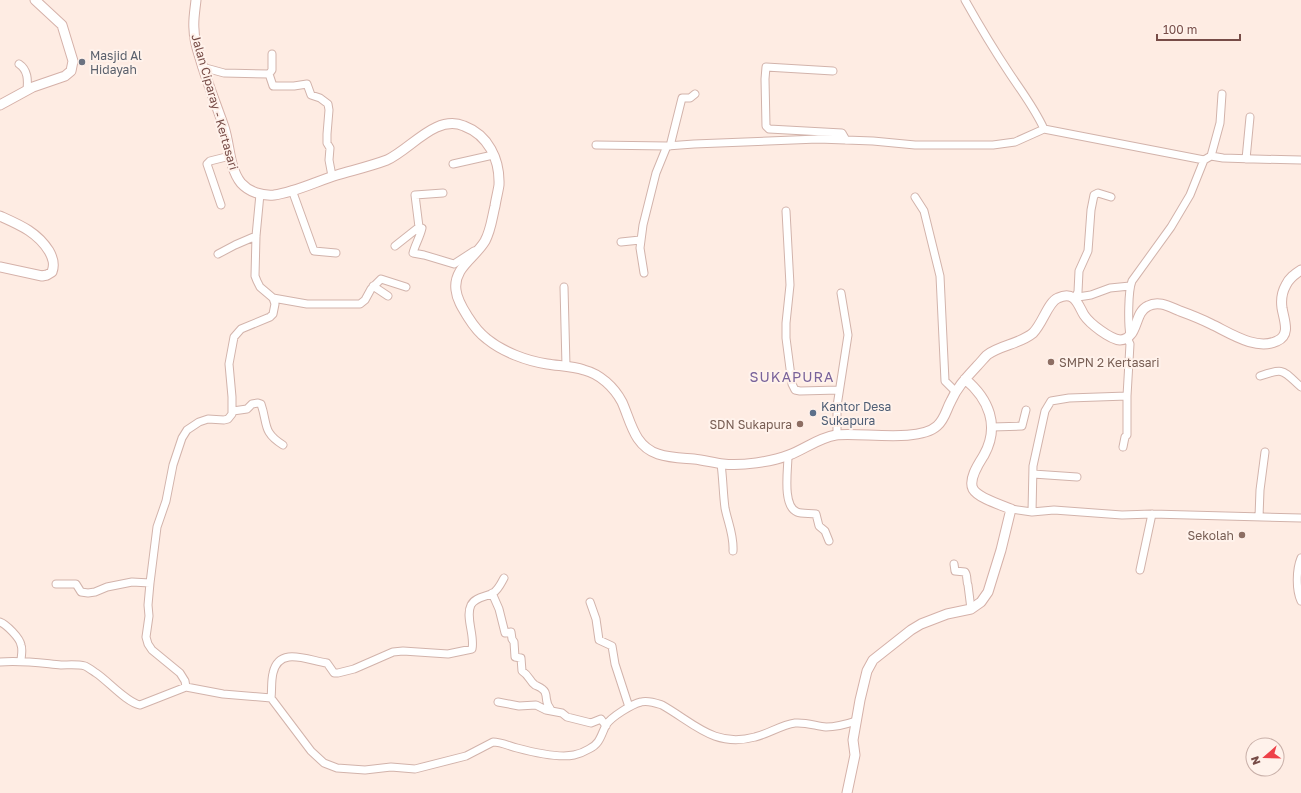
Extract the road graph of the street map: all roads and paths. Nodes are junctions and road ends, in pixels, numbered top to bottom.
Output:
1 (35, 0) edge
2 (196, 0) edge
3 (966, 0) edge
4 (272, 54) dead end
5 (19, 64) dead end
6 (202, 67) junction
7 (834, 71) dead end
8 (269, 74) junction
9 (27, 90) junction
10 (695, 94) dead end
11 (1222, 94) dead end
12 (0, 105) edge
13 (1250, 117) dead end
14 (1044, 129) junction
15 (846, 140) junction
16 (596, 145) dead end
17 (668, 146) junction
18 (494, 155) junction
19 (230, 156) junction
20 (1211, 156) junction
21 (1246, 159) junction
22 (1204, 160) junction
23 (1301, 160) edge
24 (453, 164) dead end
25 (332, 176) junction
26 (292, 190) junction
27 (443, 193) dead end
28 (260, 194) junction
29 (915, 197) dead end
30 (1111, 197) dead end
31 (222, 205) dead end
32 (786, 211) dead end
33 (0, 216) edge
34 (419, 226) junction
35 (256, 236) junction
36 (640, 240) junction
37 (621, 242) dead end
38 (395, 246) dead end
39 (478, 250) junction
40 (336, 253) dead end
41 (218, 254) dead end
42 (0, 266) edge
43 (1301, 270) edge
44 (644, 273) dead end
45 (373, 286) junction
46 (1130, 286) junction
47 (406, 287) dead end
48 (564, 287) dead end
49 (841, 294) dead end
50 (388, 296) dead end
51 (273, 298) junction
52 (1075, 299) junction
53 (1129, 337) junction
54 (566, 366) junction
55 (1260, 376) dead end
56 (965, 379) junction
57 (1301, 387) edge
58 (839, 390) junction
59 (956, 392) junction
60 (1126, 396) junction
61 (1026, 410) dead end
62 (233, 411) junction
63 (992, 427) junction
64 (837, 435) junction
65 (283, 445) dead end
66 (1123, 447) dead end
67 (1265, 452) dead end
68 (788, 456) junction
69 (721, 464) junction
70 (1033, 474) junction
71 (1077, 477) dead end
72 (1010, 509) junction
73 (1032, 512) junction
74 (1152, 514) junction
75 (1259, 517) junction
76 (1301, 517) edge
77 (829, 541) dead end
78 (733, 551) dead end
79 (1301, 558) edge
80 (954, 564) dead end
81 (1140, 570) dead end
82 (504, 578) dead end
83 (150, 583) junction
84 (56, 584) dead end
85 (492, 593) junction
86 (1301, 601) edge
87 (590, 602) dead end
88 (971, 608) junction
89 (0, 622) edge
90 (21, 661) junction
91 (0, 662) edge
92 (186, 688) junction
93 (271, 698) junction
94 (498, 702) dead end
95 (629, 707) junction
96 (551, 710) junction
97 (856, 721) junction
98 (606, 726) junction
99 (847, 793) edge

1 - 9 main road
2 - 6 main road, Jalan Ciparay - Kertasari
3 - 14 street
4 - 8 street
5 - 9 street
6 - 8 street
6 - 19 main road, Jalan Ciparay - Kertasari
7 - 15 street
8 - 25 street
9 - 12 main road
10 - 17 street
11 - 20 street
13 - 21 street
14 - 15 street
14 - 22 street
15 - 17 street
16 - 17 street
17 - 36 street
18 - 24 street
18 - 25 main road
18 - 39 main road
19 - 28 main road, Jalan Ciparay - Kertasari
19 - 31 street
20 - 21 street
20 - 22 street
21 - 23 street
22 - 46 street
25 - 26 main road
26 - 28 main road
26 - 40 street
27 - 34 street
28 - 35 street
29 - 59 street
30 - 52 street
32 - 58 street
33 - 42 main road
34 - 38 street
34 - 39 street
35 - 41 street
35 - 51 street
36 - 37 street
36 - 44 street
39 - 54 main road
43 - 53 main road
45 - 47 street
45 - 50 street
45 - 51 street
46 - 52 street
46 - 53 street
48 - 54 street
49 - 58 street
51 - 62 street
52 - 53 main road
52 - 56 main road
53 - 60 street
54 - 69 main road
55 - 57 street
56 - 59 main road
56 - 63 main road
58 - 64 street
59 - 64 main road
60 - 66 street
60 - 70 street
61 - 63 street
62 - 65 street
62 - 83 street
63 - 72 main road
64 - 68 main road
67 - 75 street
68 - 69 main road
68 - 77 street
69 - 78 street
70 - 71 street
70 - 73 street
72 - 73 street
72 - 88 main road
73 - 74 street
74 - 75 street
74 - 81 street
75 - 76 street
79 - 86 street
80 - 88 street
82 - 85 street
83 - 84 street
83 - 92 street
85 - 93 street
85 - 96 street
87 - 95 street
88 - 97 main road
89 - 90 street
90 - 91 street
90 - 92 street
92 - 93 street
93 - 98 street
94 - 96 street
95 - 97 street
95 - 98 street
96 - 98 street
97 - 99 main road

